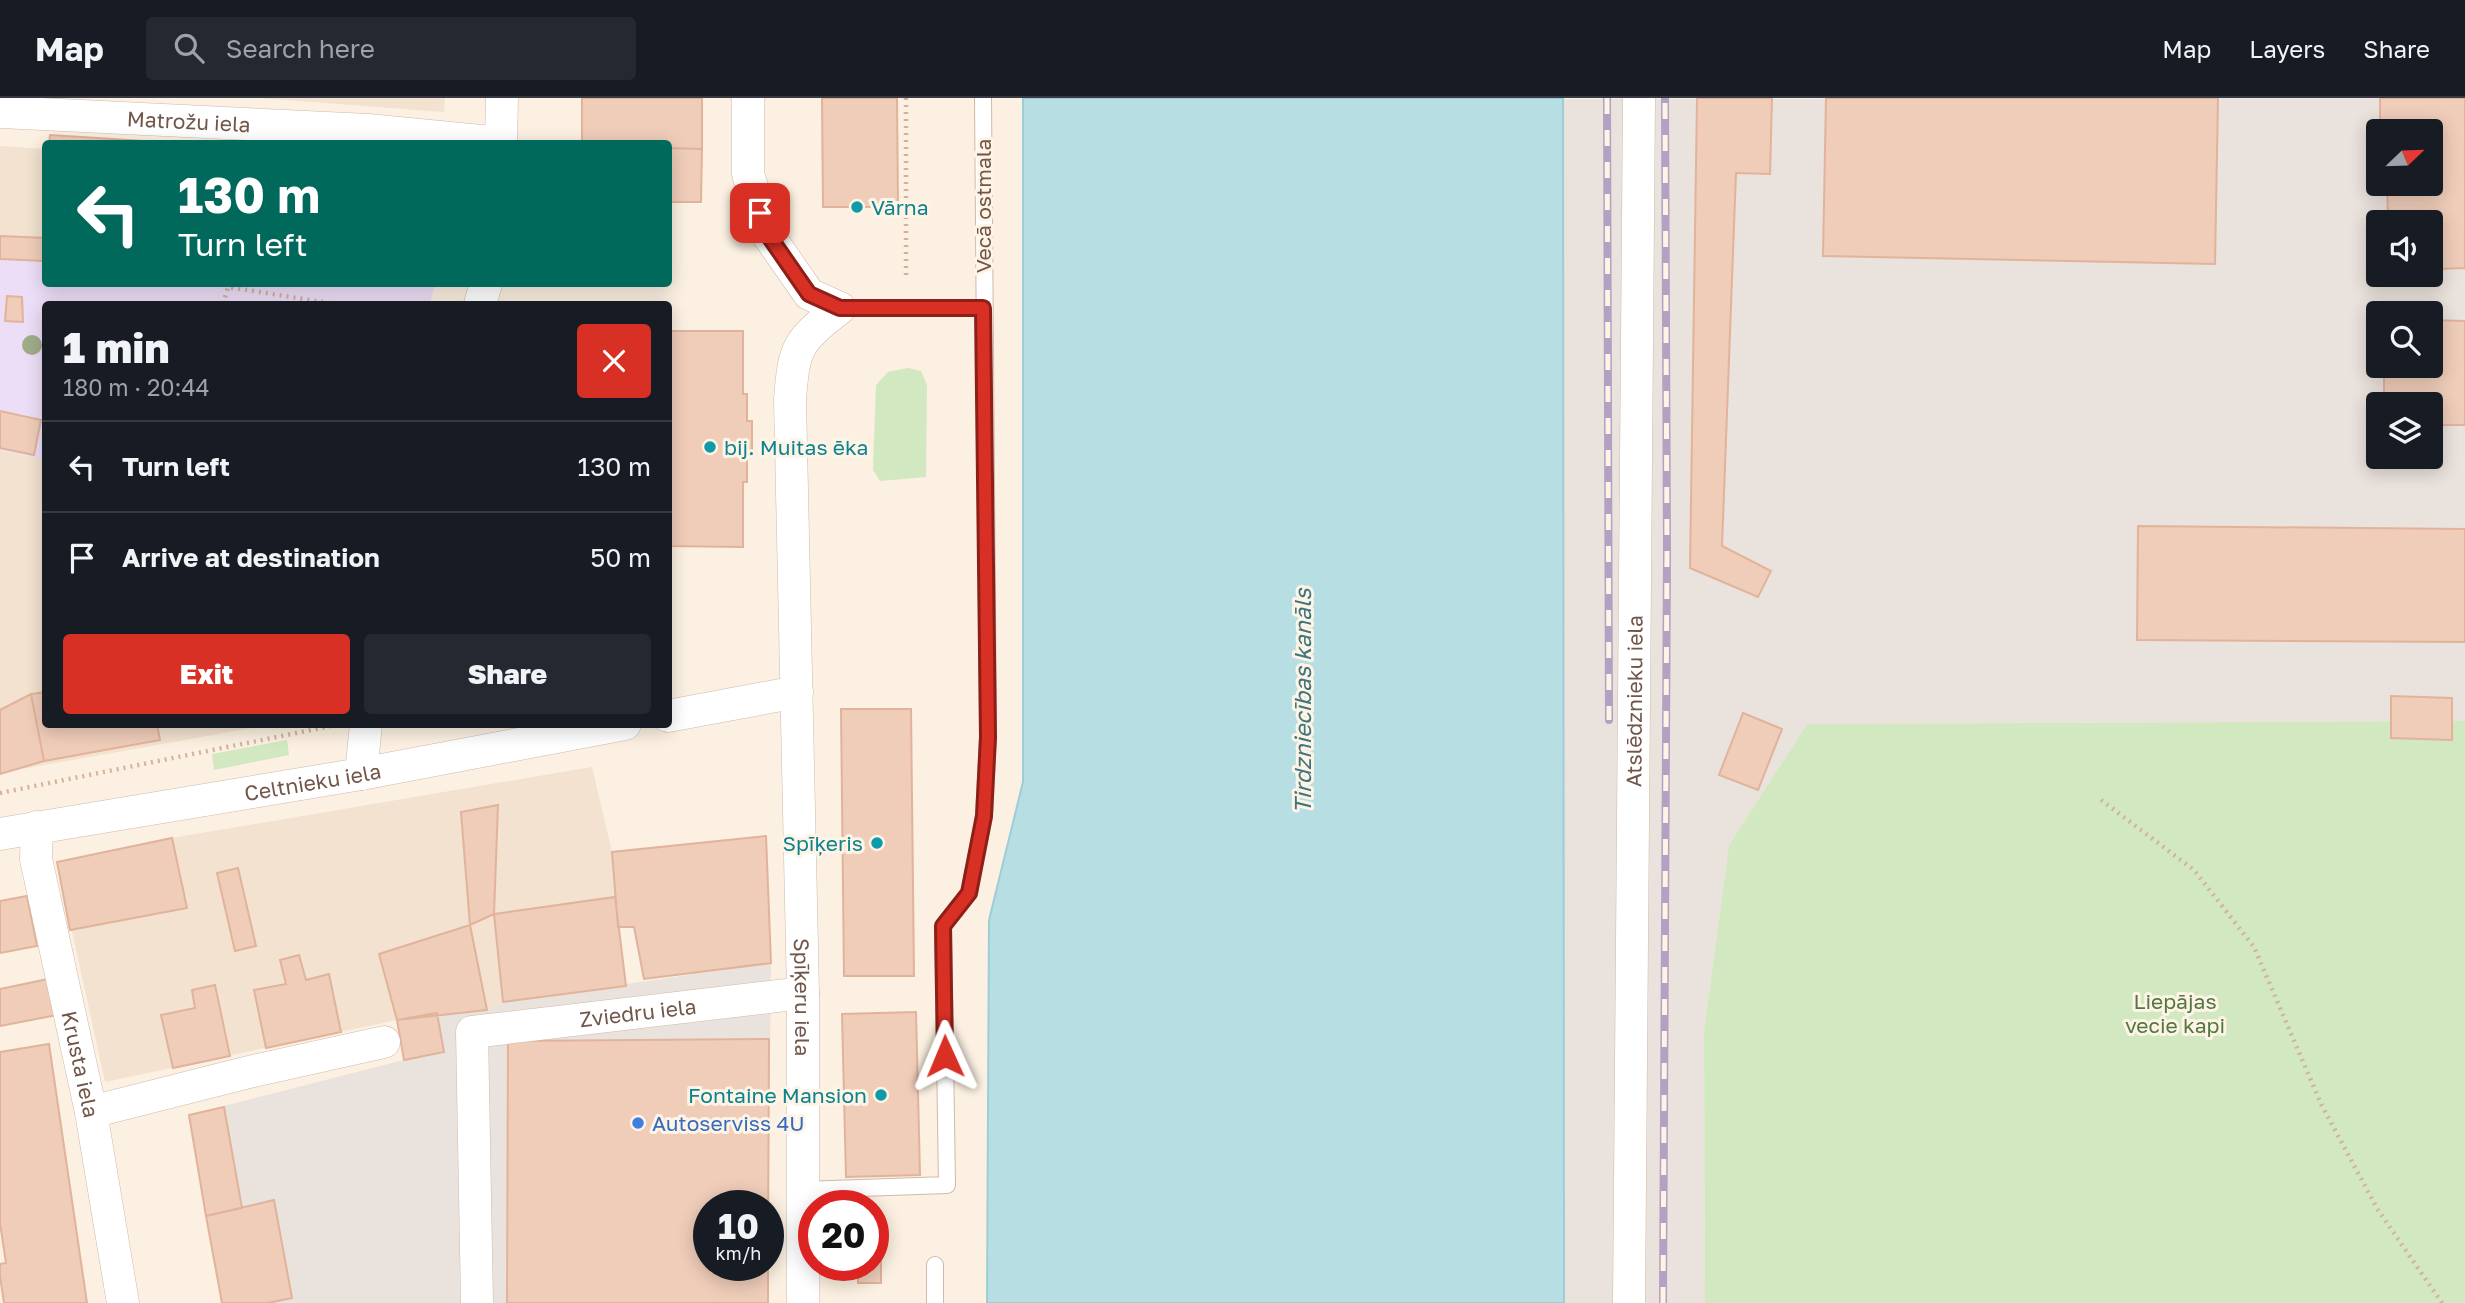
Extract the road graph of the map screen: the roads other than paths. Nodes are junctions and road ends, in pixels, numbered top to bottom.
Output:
1 (502, 98) edge
2 (748, 98) edge
3 (983, 98) edge
4 (1639, 98) edge
5 (0, 112) edge
6 (470, 140) edge
7 (501, 140) edge
8 (840, 308) junction
9 (983, 308) junction
10 (797, 692) junction
11 (672, 715) edge
12 (366, 728) edge
13 (604, 728) edge
14 (361, 774) junction
15 (37, 827) junction
16 (0, 834) edge
17 (803, 993) junction
18 (384, 1042) dead end
19 (91, 1112) junction
20 (803, 1189) junction
21 (935, 1265) dead end
22 (123, 1303) edge
23 (477, 1303) edge
24 (803, 1303) edge
25 (934, 1303) edge
26 (1629, 1303) edge

1 - 7 street
2 - 8 street
3 - 9 lane, Vecā ostmala
4 - 26 street, Atslēdznieku iela
5 - 6 street, Matrožu iela
8 - 9 lane
8 - 10 street, Spīķeru iela
9 - 20 lane, Vecā ostmala
10 - 11 street
10 - 17 street, Spīķeru iela
12 - 14 street
13 - 14 street, Celtnieku iela
14 - 15 street, Celtnieku iela
15 - 16 street, Celtnieku iela
15 - 19 street, Krusta iela
17 - 20 street, Spīķeru iela
17 - 23 street, Zviedru iela
18 - 19 street
19 - 22 street, Krusta iela
20 - 24 street, Spīķeru iela
21 - 25 lane

